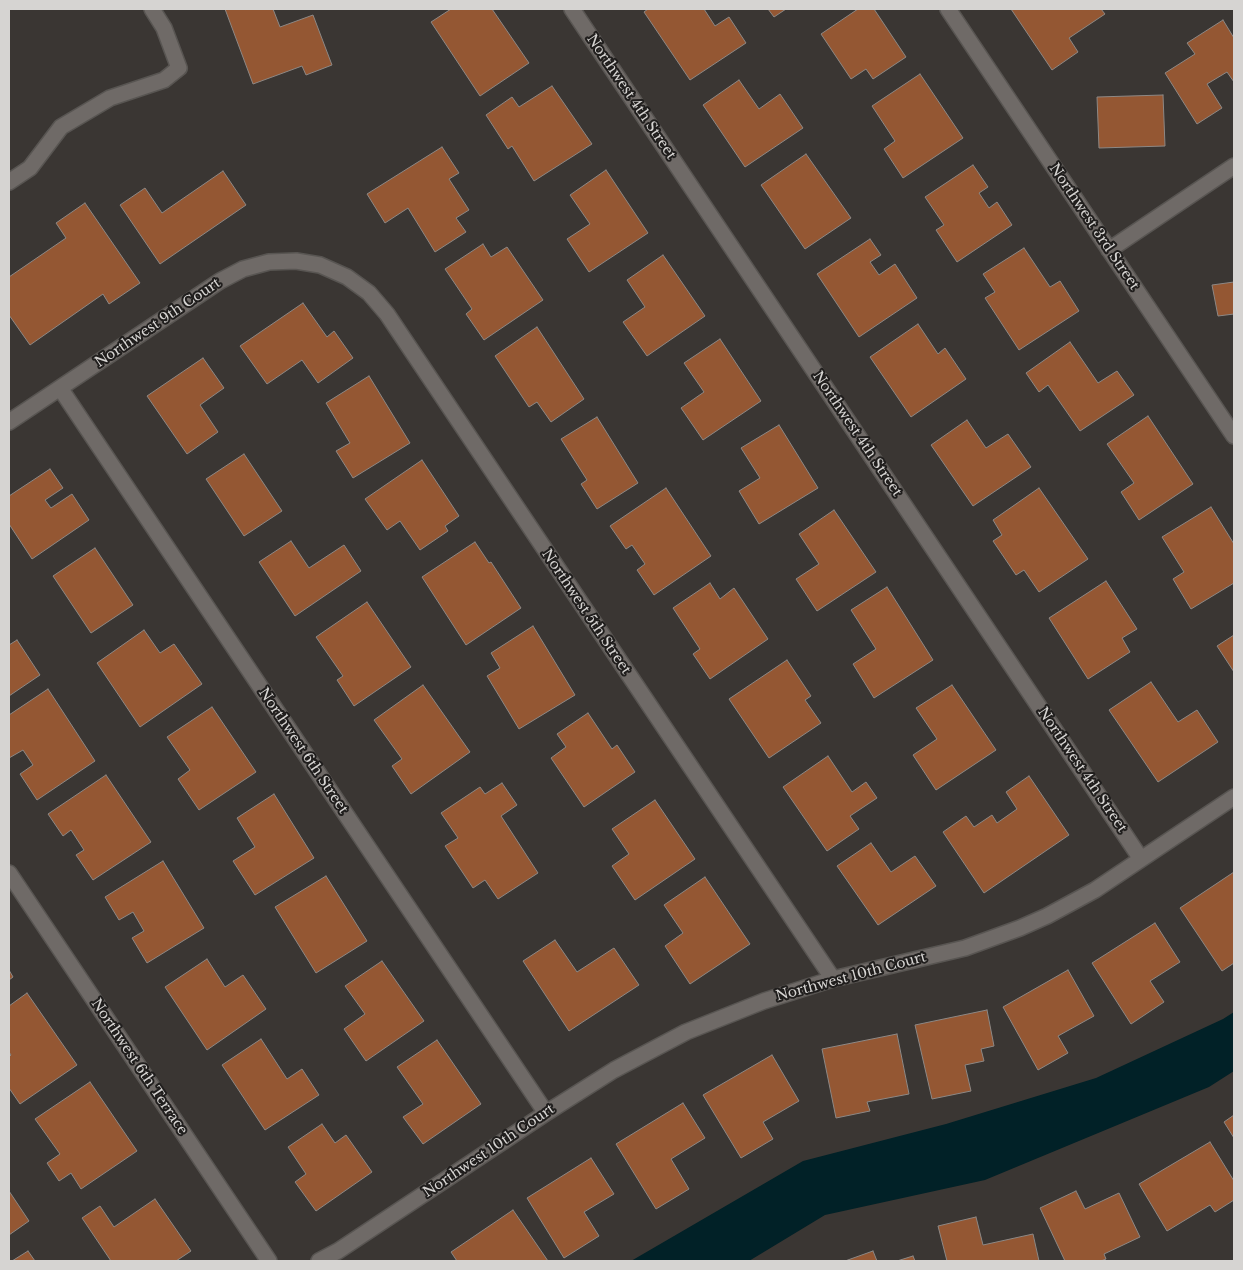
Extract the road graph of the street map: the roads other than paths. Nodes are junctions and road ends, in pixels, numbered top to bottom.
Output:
1 (152, 9) edge
2 (572, 9) edge
3 (951, 14) edge
4 (1234, 166) edge
5 (9, 182) edge
6 (1110, 250) junction
7 (320, 265) joint
8 (60, 388) junction
9 (9, 422) edge
10 (1234, 436) edge
11 (1234, 797) edge
12 (1141, 859) junction
13 (9, 873) edge
14 (833, 980) junction
15 (546, 1113) junction
16 (269, 1261) edge
17 (319, 1261) edge

1 - 5 street
2 - 12 street, Northwest 4th Street
3 - 6 street, Northwest 3rd Street
4 - 6 street
6 - 10 street, Northwest 3rd Street
7 - 8 street, Northwest 9th Court
7 - 14 street, Northwest 5th Street
8 - 9 street, Northwest 9th Court
8 - 15 street, Northwest 6th Street
11 - 12 street, Northwest 10th Court
12 - 14 street, Northwest 10th Court
13 - 16 street, Northwest 6th Terrace
14 - 15 street, Northwest 10th Court
15 - 17 street, Northwest 10th Court

